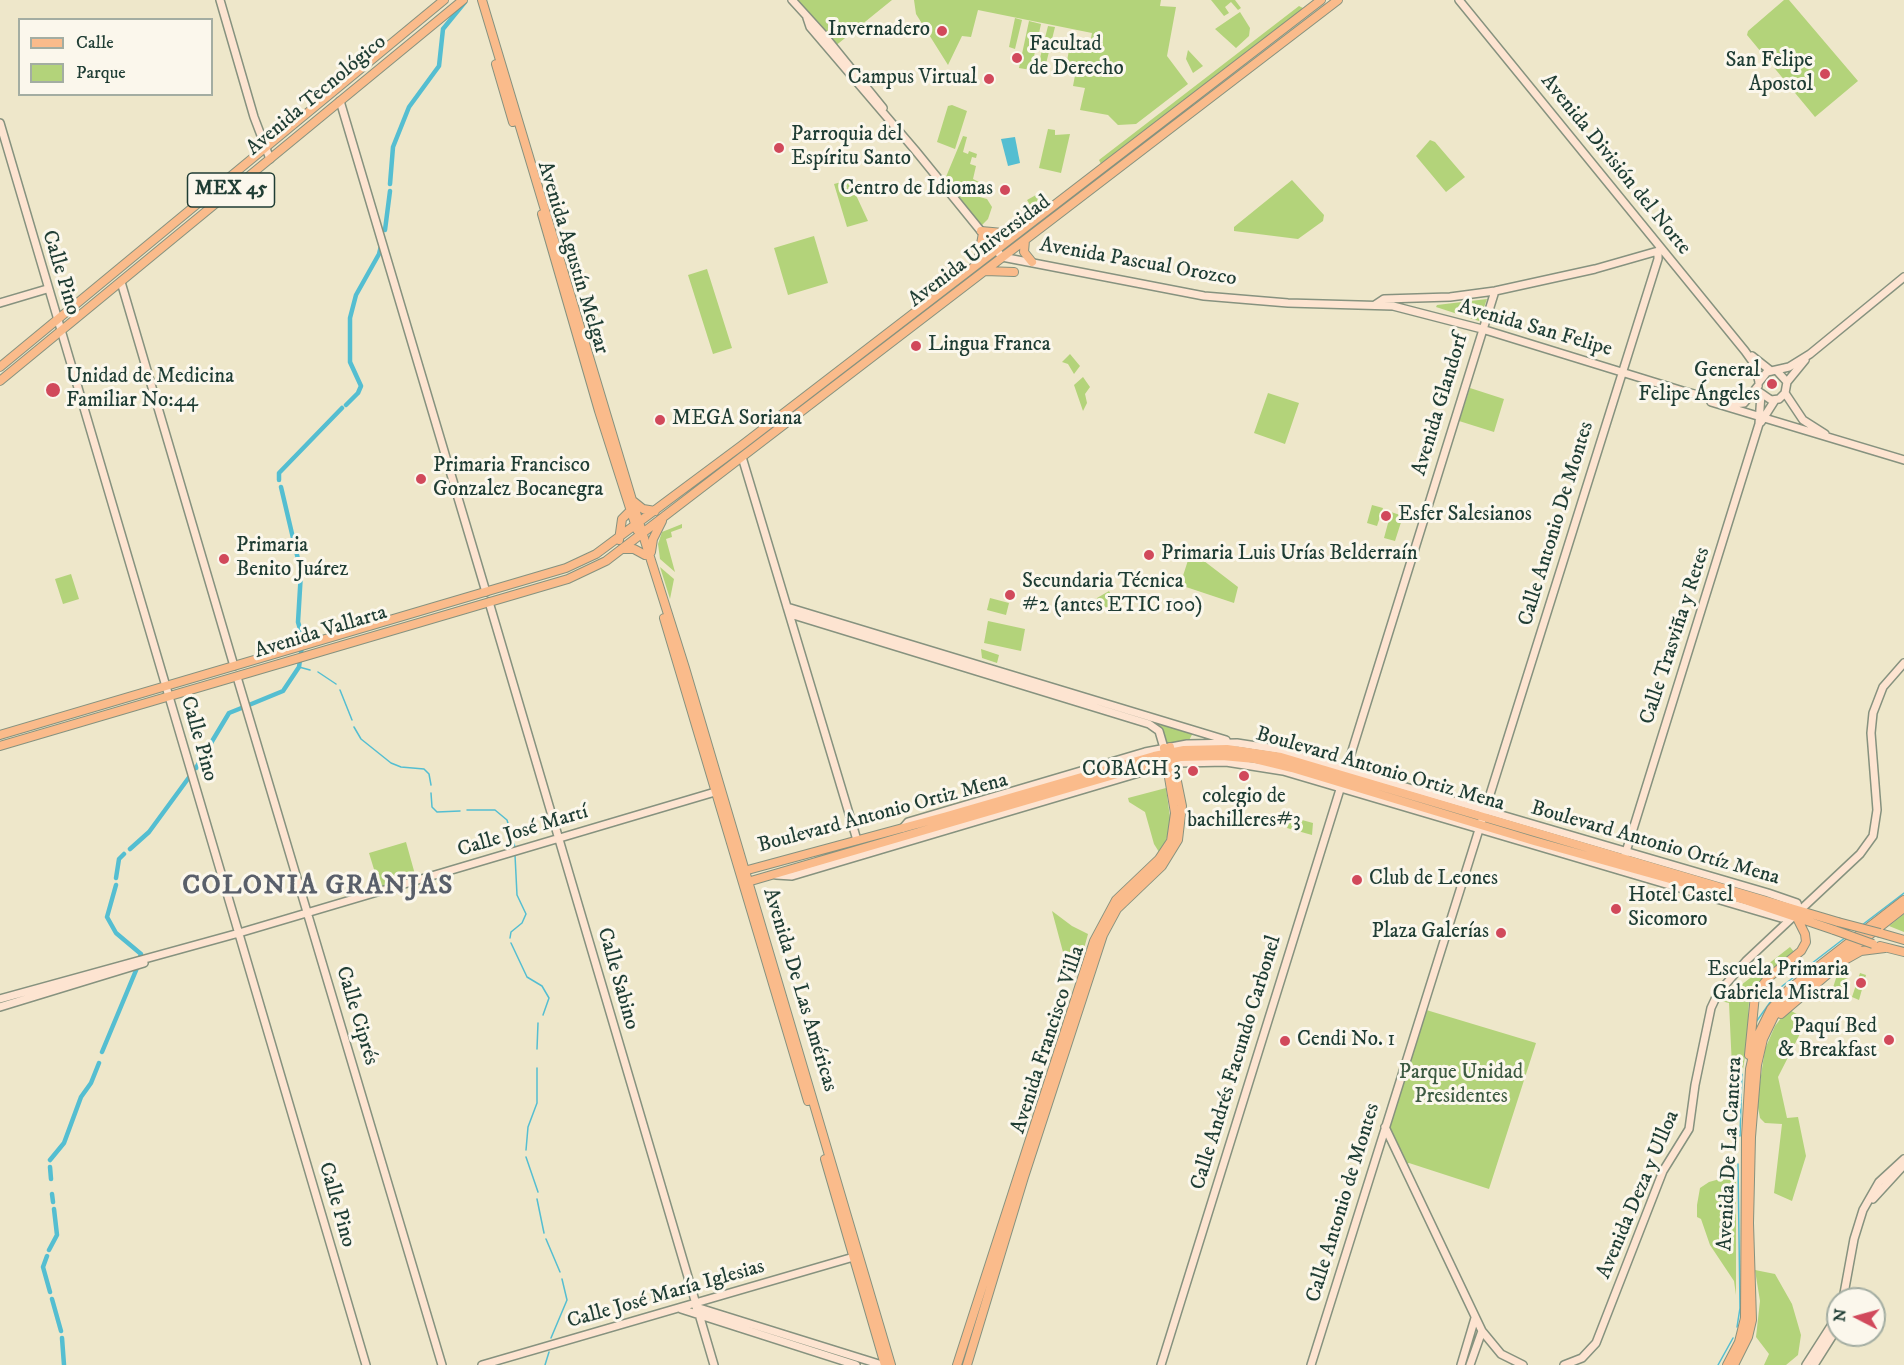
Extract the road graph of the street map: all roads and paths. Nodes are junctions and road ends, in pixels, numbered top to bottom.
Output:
1 (220, 0) edge
2 (444, 0) edge
3 (463, 0) edge
4 (478, 0) edge
5 (792, 0) edge
6 (1321, 0) edge
7 (1338, 0) edge
8 (1459, 0) edge
9 (340, 101) junction
10 (0, 123) edge
11 (265, 149) junction
12 (270, 159) junction
13 (982, 232) junction
14 (1016, 234) junction
15 (1026, 239) junction
16 (996, 249) junction
17 (1660, 249) junction
18 (1002, 257) junction
19 (1032, 262) junction
20 (977, 263) junction
21 (984, 272) junction
22 (1014, 273) dead end
23 (1904, 277) edge
24 (121, 282) junction
25 (47, 289) junction
26 (1495, 291) junction
27 (0, 303) edge
28 (1375, 305) junction
29 (57, 320) junction
30 (1482, 329) junction
31 (61, 331) junction
32 (1745, 351) junction
33 (1810, 354) junction
34 (0, 367) edge
35 (1774, 371) junction
36 (1622, 372) junction
37 (0, 381) edge
38 (1787, 382) junction
39 (1759, 384) junction
40 (1683, 391) junction
41 (1785, 393) junction
42 (1761, 394) junction
43 (1775, 400) junction
44 (1761, 420) junction
45 (1838, 440) junction
46 (742, 457) junction
47 (1904, 460) edge
48 (632, 500) junction
49 (630, 511) junction
50 (655, 511) junction
51 (664, 517) junction
52 (637, 525) junction
53 (641, 535) junction
54 (619, 540) junction
55 (624, 549) junction
56 (648, 556) junction
57 (486, 592) junction
58 (489, 602) junction
59 (789, 611) junction
60 (1904, 663) edge
61 (234, 666) junction
62 (237, 677) junction
63 (165, 686) junction
64 (169, 697) junction
65 (0, 735) edge
66 (1237, 743) junction
67 (0, 746) edge
68 (1170, 758) junction
69 (1342, 779) junction
70 (715, 792) junction
71 (1481, 820) junction
72 (903, 828) junction
73 (558, 839) junction
74 (857, 840) junction
75 (1625, 855) junction
76 (759, 867) junction
77 (742, 873) junction
78 (776, 875) junction
79 (764, 878) junction
80 (745, 883) junction
81 (1904, 900) edge
82 (1904, 908) edge
83 (307, 912) junction
84 (1797, 913) junction
85 (1836, 926) junction
86 (239, 933) junction
87 (1904, 940) edge
88 (1885, 948) junction
89 (1904, 952) edge
90 (168, 953) junction
91 (0, 999) edge
92 (0, 1007) edge
93 (1771, 1022) junction
94 (1750, 1070) junction
95 (1384, 1127) junction
96 (1904, 1159) edge
97 (1904, 1165) edge
98 (856, 1256) junction
99 (1847, 1287) edge
100 (1848, 1287) edge
101 (697, 1308) junction
102 (681, 1309) junction
103 (1475, 1318) junction
104 (1482, 1331) junction
105 (1826, 1334) edge
106 (1826, 1346) edge
107 (366, 1365) edge
108 (442, 1365) edge
109 (482, 1365) edge
110 (714, 1365) edge
111 (856, 1365) edge
112 (884, 1365) edge
113 (891, 1365) edge
114 (957, 1365) edge
115 (967, 1365) edge
116 (1161, 1365) edge
117 (1311, 1365) edge
118 (1461, 1365) edge
119 (1470, 1365) edge
120 (1523, 1365) edge
121 (1564, 1365) edge
122 (1727, 1365) edge
123 (1734, 1365) edge
124 (1806, 1365) edge
125 (1814, 1365) edge

1 - 11 street
2 - 11 main road, Avenida Tecnológico / MEX 45
3 - 9 main road, Avenida Tecnológico / MEX 45
4 - 48 main road, Avenida Agustín Melgar
4 - 49 main road, Avenida Agustín Melgar
5 - 13 street
6 - 14 main road, Avenida Universidad
7 - 15 main road, Avenida Universidad
8 - 17 street, Avenida División del Norte
9 - 12 main road, Avenida Tecnológico / MEX 45
9 - 57 street
10 - 25 street, Calle Pino
11 - 12 street
11 - 29 main road, Avenida Tecnológico / MEX 45
12 - 24 main road, Avenida Tecnológico / MEX 45
13 - 14 main road
13 - 16 street
13 - 20 main road
14 - 16 main road, Avenida Universidad
15 - 18 main road, Avenida Universidad
15 - 19 main road
16 - 18 street
16 - 20 main road, Avenida Universidad
17 - 26 street, Avenida Pascual Orozco
17 - 32 street, Avenida División del Norte
17 - 36 street, Calle Antonio De Montes
18 - 19 street, Avenida Pascual Orozco
18 - 21 main road, Avenida Universidad
19 - 28 street, Avenida Pascual Orozco
20 - 50 main road, Avenida Universidad
21 - 22 main road
21 - 46 main road, Avenida Universidad
23 - 33 street
24 - 31 main road, Avenida Tecnológico / MEX 45
24 - 61 street
25 - 27 street
25 - 29 street, Calle Pino
26 - 28 street, Avenida Pascual Orozco
26 - 30 street, Avenida Glandorf
28 - 30 street, Avenida San Felipe
29 - 31 street, Calle Pino
29 - 34 main road, Avenida Tecnológico / MEX 45
30 - 36 street, Avenida San Felipe
30 - 69 street, Avenida Glandorf
31 - 37 main road, Avenida Tecnológico / MEX 45
31 - 63 street, Calle Pino
32 - 35 street, Avenida División del Norte
32 - 39 street, Avenida División del Norte
33 - 35 street
33 - 38 street
35 - 38 street
35 - 39 street
36 - 40 street, Avenida San Felipe
36 - 71 street, Calle Antonio De Montes
38 - 41 street
39 - 40 street, Avenida San Felipe
39 - 42 street
40 - 44 street, Avenida San Felipe
41 - 43 street
41 - 45 street, Avenida San Felipe
42 - 43 street
42 - 44 street, Calle Trasviña y Retes
43 - 44 street, Calle Trasviña y Retes
44 - 45 street, Avenida San Felipe
44 - 75 street, Calle Trasviña y Retes
45 - 47 street, Avenida San Felipe
46 - 51 main road, Avenida Universidad
46 - 59 street
48 - 50 main road
48 - 52 main road, Avenida Agustín Melgar
49 - 52 main road, Avenida Agustín Melgar
49 - 54 main road
50 - 52 main road, Avenida Universidad
51 - 53 main road, Avenida Universidad
51 - 56 main road
52 - 53 main road, Avenida De Las Américas
52 - 54 main road, Avenida Vallarta
53 - 55 main road, Avenida Vallarta
53 - 56 main road, Avenida De Las Américas
54 - 57 main road, Avenida Vallarta
55 - 56 main road
55 - 58 main road, Avenida Vallarta
56 - 70 main road, Avenida De Las Américas
56 - 77 main road, Avenida De Las Américas
57 - 61 main road, Avenida Vallarta
58 - 62 main road, Avenida Vallarta
58 - 73 street, Calle Sabino
59 - 66 street
59 - 68 street
59 - 74 street
60 - 84 street, Avenida Deza y Ulloa
61 - 63 main road, Avenida Vallarta
62 - 64 main road, Avenida Vallarta
62 - 83 street, Calle Ciprés
63 - 64 street, Calle Pino
63 - 65 main road, Avenida Vallarta
64 - 67 main road, Avenida Vallarta
64 - 86 street, Calle Pino
66 - 68 street
66 - 69 street
68 - 69 street
68 - 69 main road, Boulevard Antonio Ortiz Mena
68 - 69 main road, Boulevard Antonio Ortiz Mena
68 - 72 main road, Boulevard Antonio Ortiz Mena
68 - 72 street
68 - 78 main road, Boulevard Antonio Ortiz Mena
68 - 78 street
68 - 114 main road, Avenida Francisco Villa
68 - 115 main road, Avenida Francisco Villa
69 - 71 main road, Boulevard Antonio Ortiz Mena
69 - 71 main road, Boulevard Antonio Ortiz Mena
69 - 116 street, Calle Andrés Facundo Carbonel
70 - 73 street, Calle José Martí
70 - 77 main road, Avenida De Las Américas
71 - 75 main road, Boulevard Antonio Ortiz Mena
71 - 84 main road, Boulevard Antonio Ortiz Mena
71 - 95 street, Calle Antonio de Montes
72 - 74 main road, Boulevard Antonio Ortiz Mena
73 - 83 street, Calle José Martí
73 - 101 street, Calle Sabino
74 - 76 main road, Boulevard Antonio Ortiz Mena
75 - 84 main road, Boulevard Antonio Ortiz Mena
76 - 77 main road, Boulevard Antonio Ortiz Mena
76 - 79 main road
77 - 80 main road, Avenida De Las Américas
78 - 79 main road, Boulevard Antonio Ortiz Mena
79 - 80 main road, Boulevard Antonio Ortiz Mena
80 - 98 main road, Avenida De Las Américas
81 - 94 main road, Avenida De La Cantera
82 - 93 main road, Avenida De La Cantera
83 - 86 street, Calle José Martí
83 - 108 street, Calle Ciprés
84 - 85 main road, Boulevard Antonio Ortiz Mena
84 - 94 main road
84 - 121 street, Avenida Deza y Ulloa
85 - 87 main road, Boulevard Antonio Ortiz Mena, bridge
85 - 88 main road, Boulevard Antonio Ortiz Mena, bridge
86 - 90 street, Calle José Martí
86 - 107 street, Calle Pino
88 - 89 main road, Boulevard Antonio Ortiz Mena
88 - 93 main road
90 - 91 street, Calle José Martí
90 - 92 street, Calle José Martí
93 - 123 main road, Avenida De La Cantera
94 - 122 main road, Avenida De La Cantera
95 - 103 street
95 - 117 street, Calle Antonio de Montes
96 - 99 street
97 - 100 street
98 - 101 street, Calle José María Iglesias
98 - 112 main road, Avenida De Las Américas
98 - 113 main road, Avenida De Las Américas
101 - 102 street
101 - 102 street, Calle José María Iglesias
101 - 110 street, Calle Sabino
101 - 111 street
101 - 112 street
102 - 109 street, Calle José María Iglesias
103 - 104 street
103 - 118 street
104 - 119 street
104 - 120 street
105 - 124 street
106 - 125 street

